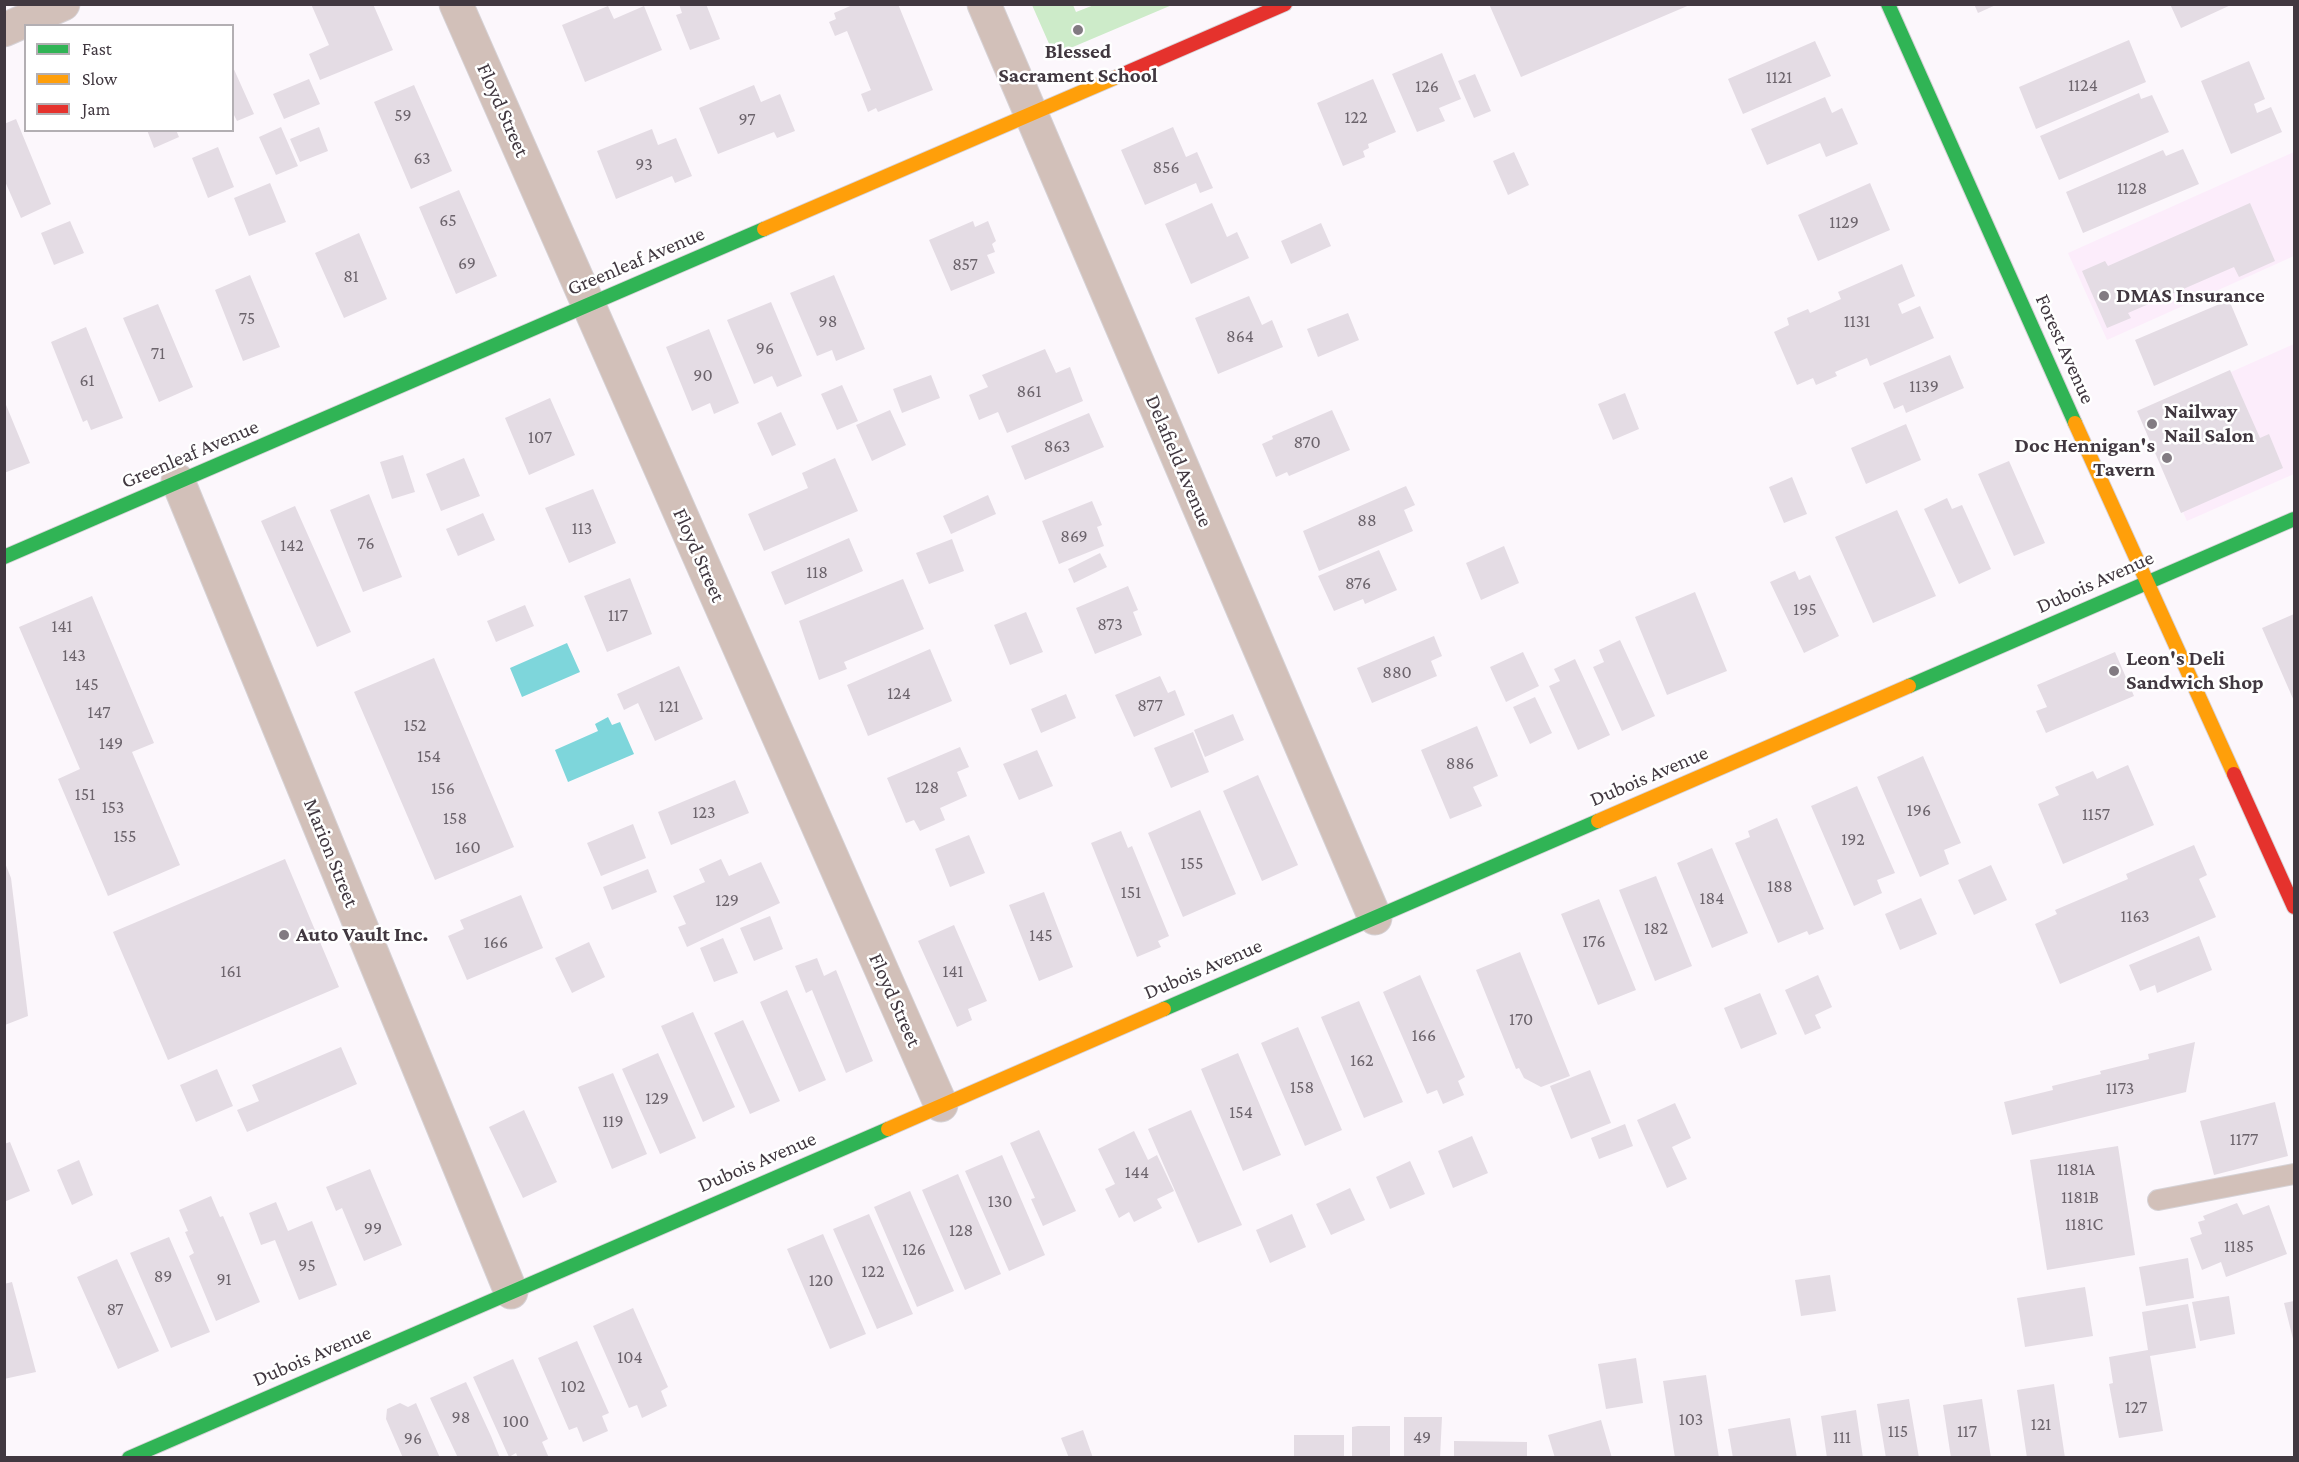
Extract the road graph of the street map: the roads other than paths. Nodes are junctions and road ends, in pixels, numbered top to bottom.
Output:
1 (63, 4) edge
2 (456, 4) edge
3 (984, 4) edge
4 (1285, 4) edge
5 (1888, 4) edge
6 (4, 30) edge
7 (1030, 115) junction
8 (589, 304) junction
9 (178, 481) junction
10 (2295, 519) edge
11 (4, 557) edge
12 (2147, 583) junction
13 (2295, 907) edge
14 (1375, 918) junction
15 (941, 1105) junction
16 (2295, 1174) edge
17 (2157, 1200) dead end
18 (511, 1292) junction
19 (129, 1458) edge

1 - 6 street
2 - 8 street, Floyd Street
3 - 7 street, Delafield Avenue
4 - 7 street, Greenleaf Avenue
5 - 12 street, Forest Avenue
7 - 8 street, Greenleaf Avenue
7 - 14 street, Delafield Avenue
8 - 9 street, Greenleaf Avenue
8 - 15 street, Floyd Street
9 - 11 street, Greenleaf Avenue
9 - 18 street, Marion Street
10 - 12 street, Dubois Avenue
12 - 13 street, Forest Avenue
12 - 14 street, Dubois Avenue
14 - 15 street, Dubois Avenue
15 - 18 street, Dubois Avenue
16 - 17 lane
18 - 19 street, Dubois Avenue

